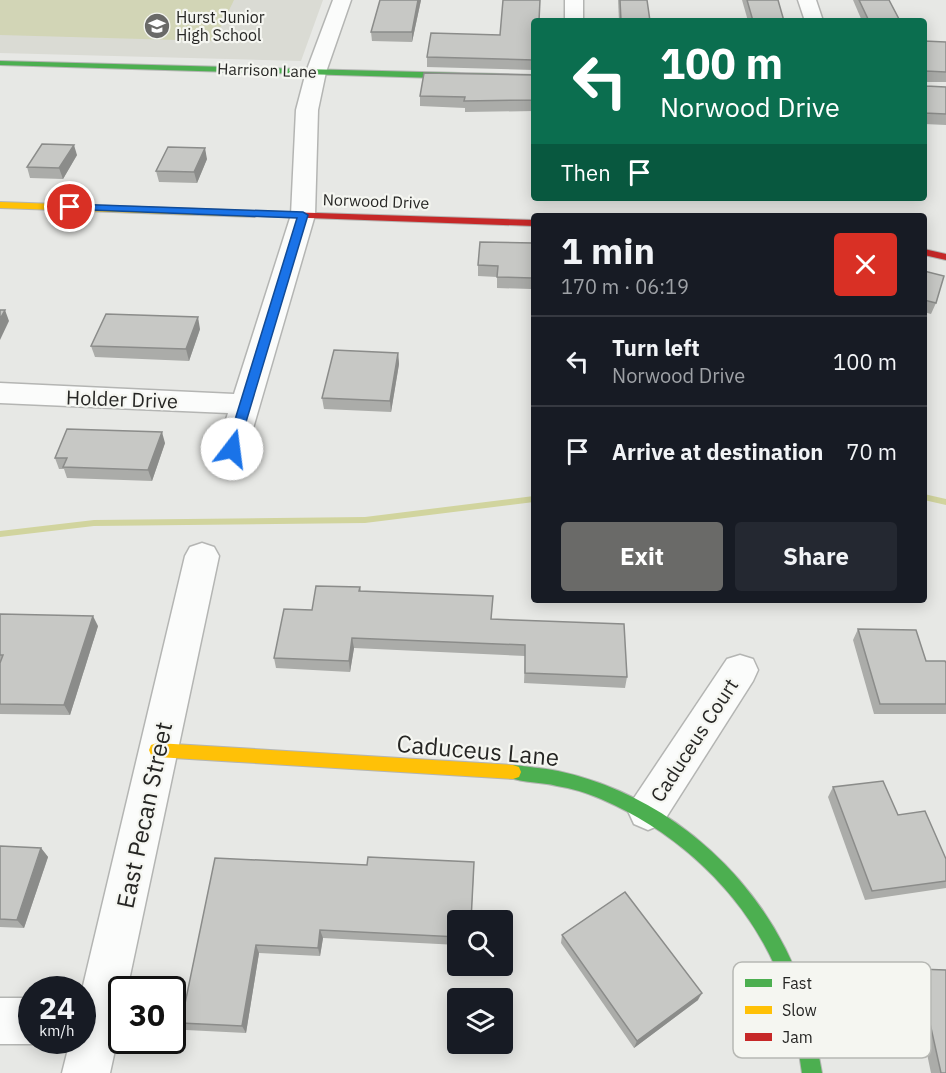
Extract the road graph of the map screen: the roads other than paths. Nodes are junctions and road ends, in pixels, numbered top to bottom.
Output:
1 (342, 0) edge
2 (574, 0) edge
3 (807, 0) edge
4 (574, 18) edge
5 (813, 18) edge
6 (0, 63) edge
7 (316, 72) junction
8 (531, 78) edge
9 (0, 205) edge
10 (303, 215) junction
11 (531, 223) edge
12 (927, 253) edge
13 (946, 257) edge
14 (0, 393) edge
15 (244, 404) junction
16 (232, 449) dead end
17 (201, 556) dead end
18 (740, 670) dead end
19 (157, 750) junction
20 (648, 811) junction
21 (782, 962) edge
22 (96, 1000) edge
23 (0, 1021) edge
24 (18, 1021) edge
25 (88, 1054) edge
26 (810, 1058) edge
27 (86, 1073) edge
28 (812, 1073) edge

1 - 7 street
2 - 4 street
3 - 5 street
6 - 7 street, Harrison Lane
7 - 8 street, Harrison Lane
7 - 10 street
9 - 10 street, Norwood Drive
10 - 11 street, Norwood Drive
10 - 15 street
12 - 13 street
14 - 15 street, Holder Drive
15 - 16 street
17 - 19 street, East Pecan Street
18 - 20 street, Caduceus Court
19 - 20 street, Caduceus Lane
19 - 22 street, East Pecan Street
20 - 21 street, Caduceus Lane
23 - 24 street
25 - 27 street, East Pecan Street
26 - 28 street, Caduceus Lane

